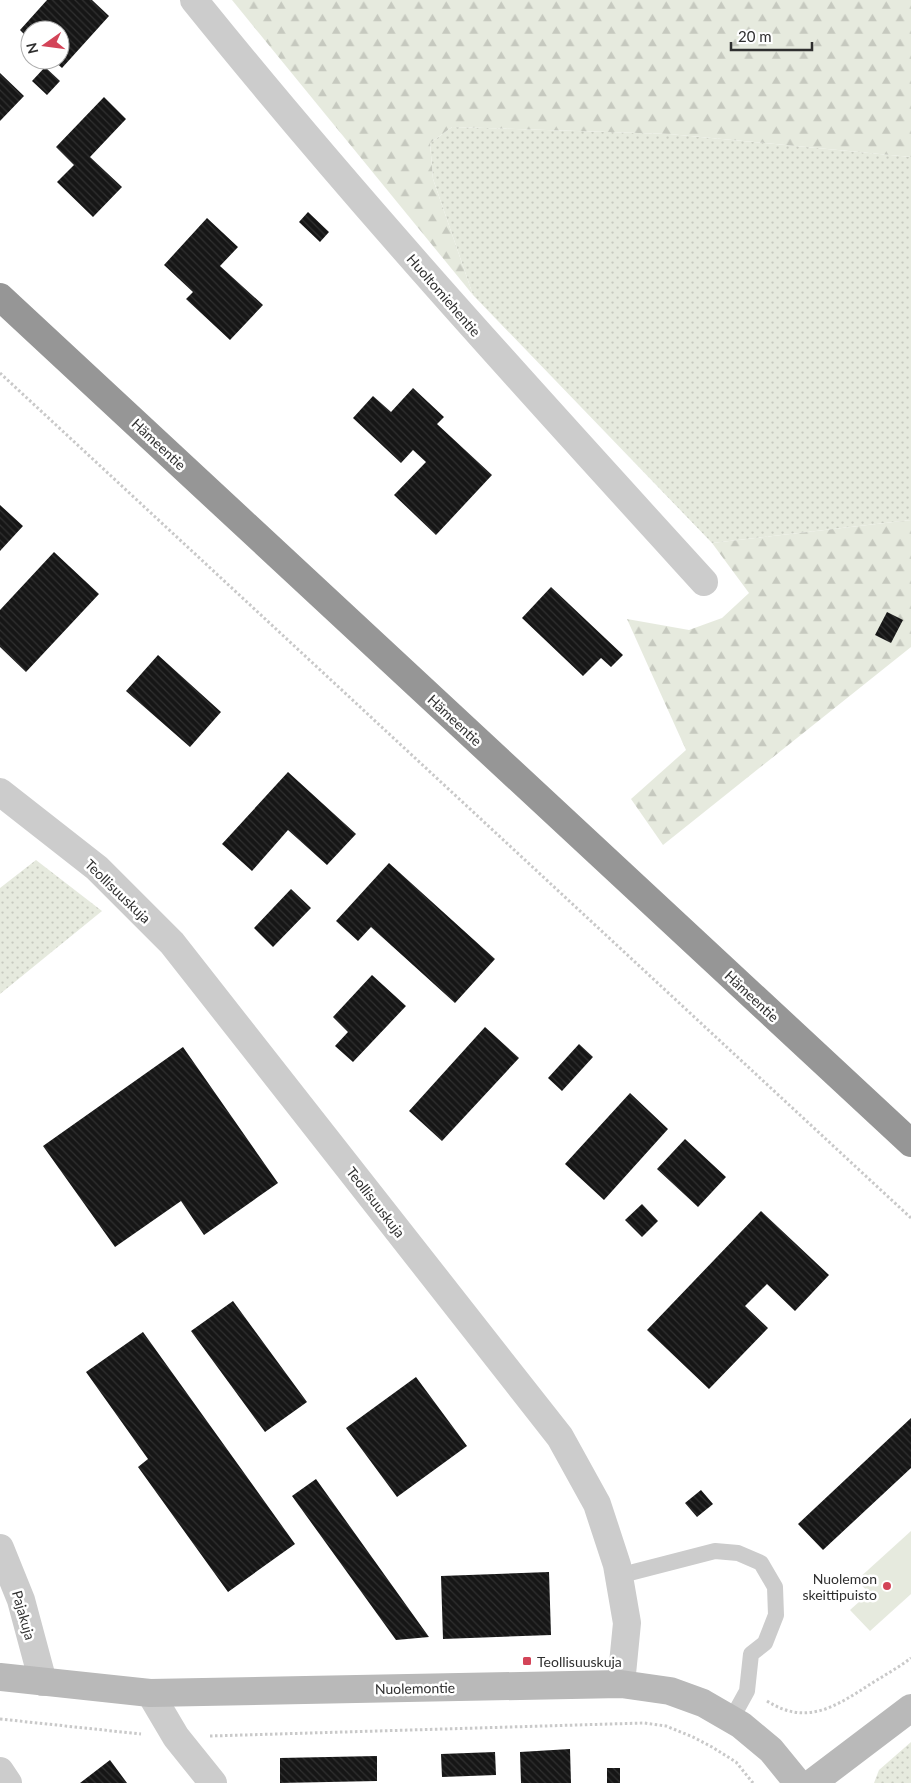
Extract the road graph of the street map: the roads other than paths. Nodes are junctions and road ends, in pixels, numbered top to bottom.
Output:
1 (194, 0) edge
2 (0, 297) edge
3 (704, 582) dead end
4 (0, 792) edge
5 (911, 1143) edge
6 (0, 1548) edge
7 (618, 1576) junction
8 (0, 1677) edge
9 (43, 1682) junction
10 (621, 1684) junction
11 (150, 1693) junction
12 (911, 1708) edge
13 (731, 1720) junction
14 (0, 1771) edge
15 (8, 1783) edge
16 (213, 1783) edge
17 (798, 1783) edge
18 (812, 1783) edge

1 - 3 street, Huoltomiehentie
2 - 5 highway, Hämeentie
4 - 7 street, Teollisuuskuja
6 - 9 street, Pajakuja
7 - 10 street, Teollisuuskuja
7 - 13 lane
8 - 9 street, Nuolemontie
9 - 11 street, Nuolemontie
10 - 11 street, Nuolemontie
10 - 13 street, Nuolemontie
11 - 16 street
12 - 18 street
13 - 17 street, Nuolemontie
14 - 15 street

